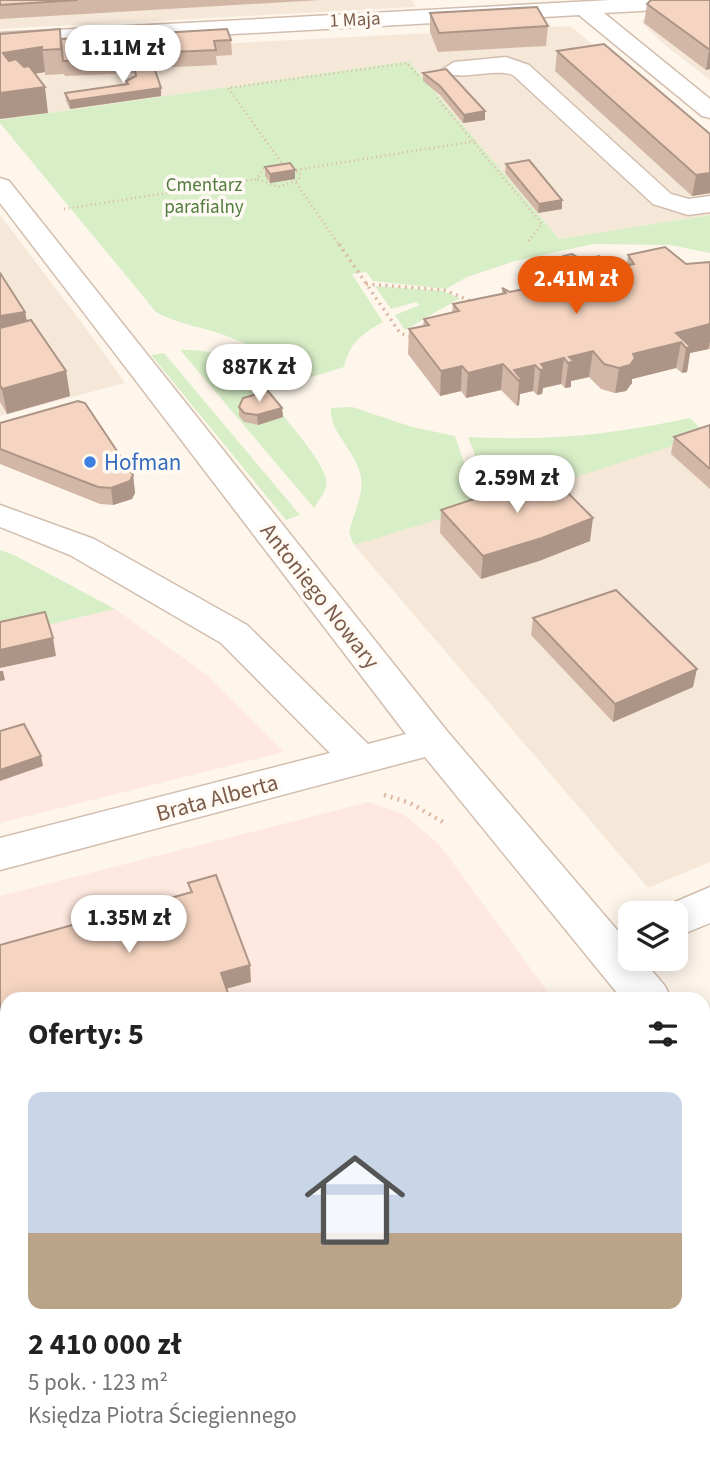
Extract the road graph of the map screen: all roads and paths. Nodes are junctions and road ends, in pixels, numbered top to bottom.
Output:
1 (710, 1) edge
2 (584, 8) junction
3 (0, 40) edge
4 (454, 69) dead end
5 (424, 83) edge
6 (432, 92) edge
7 (710, 111) edge
8 (475, 141) junction
9 (284, 166) junction
10 (296, 170) junction
11 (257, 179) junction
12 (296, 183) junction
13 (0, 186) edge
14 (710, 204) edge
15 (64, 209) dead end
16 (527, 243) dead end
17 (366, 284) junction
18 (474, 302) edge
19 (415, 339) edge
20 (0, 515) edge
21 (433, 741) junction
22 (360, 760) junction
23 (0, 855) edge
24 (710, 904) edge
25 (688, 914) edge
26 (618, 945) edge
27 (633, 971) edge
28 (645, 992) edge

1 - 2 street, 1 Maja
2 - 3 street, 1 Maja
2 - 7 street
4 - 14 street
5 - 9 path
6 - 8 path
8 - 10 path
8 - 16 path
9 - 10 path
9 - 11 path
10 - 12 path
11 - 12 path
11 - 15 path
12 - 17 path
13 - 21 street, Antoniego Nowary
17 - 18 path
17 - 19 path
20 - 22 street
21 - 22 street, Brata Alberta
21 - 26 street, Antoniego Nowary
22 - 23 street, Brata Alberta
24 - 25 street
27 - 28 street, Antoniego Nowary

